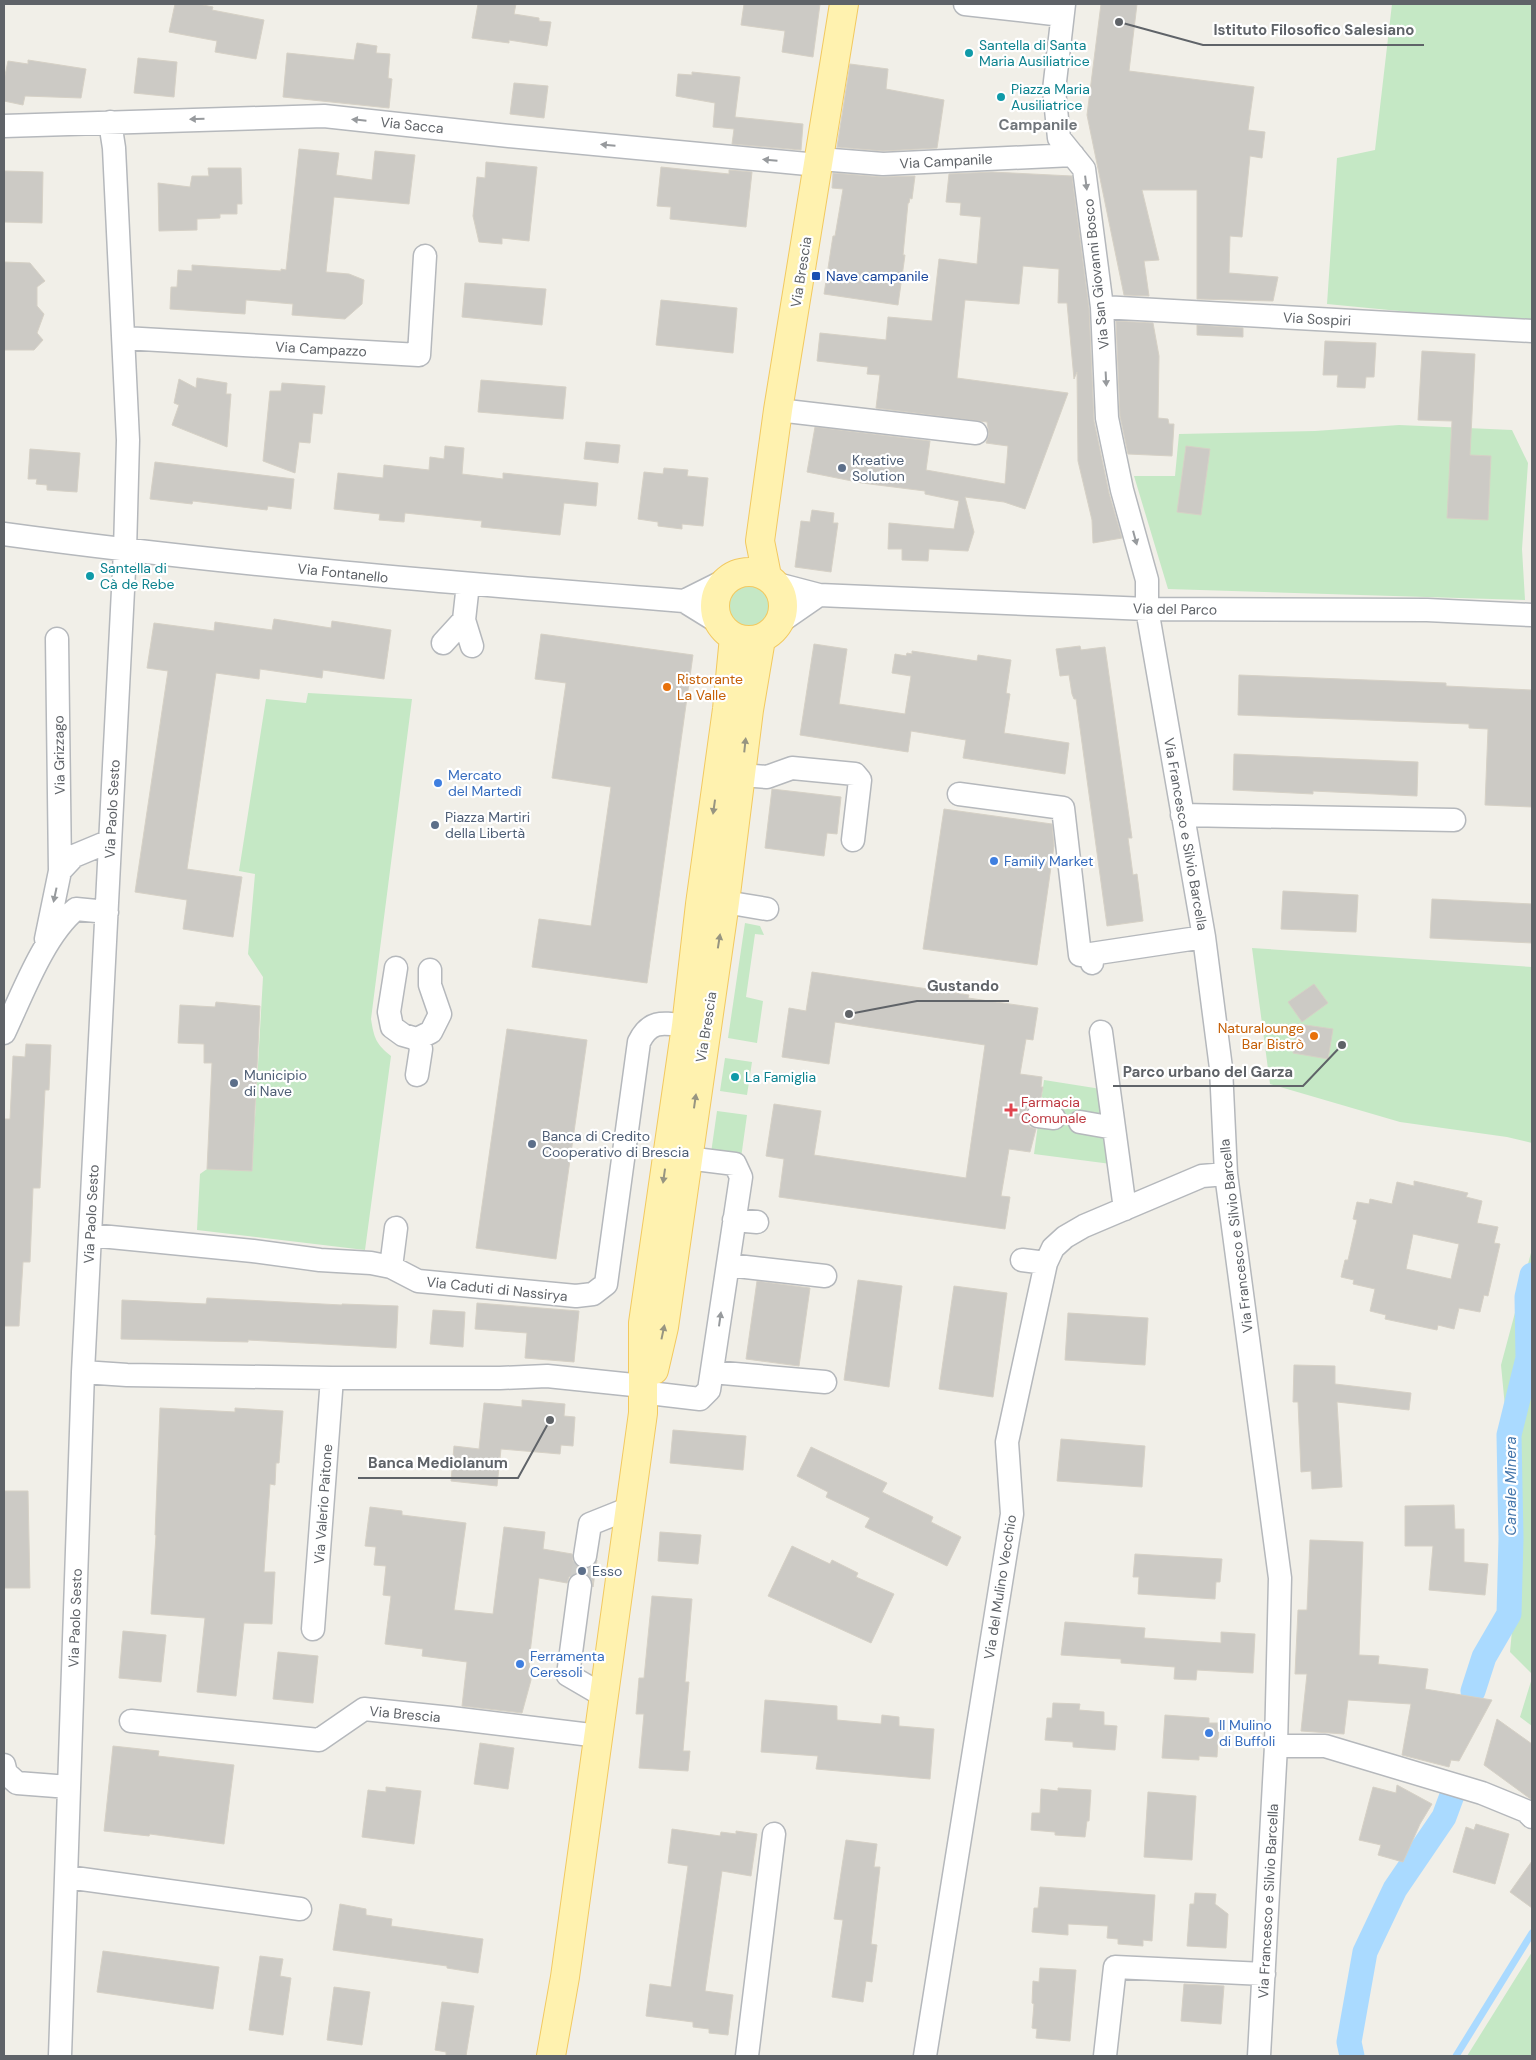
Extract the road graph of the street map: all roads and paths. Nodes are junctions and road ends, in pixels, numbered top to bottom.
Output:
1 (844, 4) edge
2 (965, 4) edge
3 (1063, 9) edge
4 (1017, 11) edge
5 (110, 122) junction
6 (4, 126) edge
7 (1073, 155) junction
8 (819, 162) junction
9 (425, 256) dead end
10 (1102, 307) junction
11 (1532, 331) edge
12 (124, 338) junction
13 (778, 410) junction
14 (976, 433) dead end
15 (4, 534) edge
16 (760, 541) junction
17 (125, 551) junction
18 (732, 576) junction
19 (772, 580) junction
20 (468, 584) junction
21 (819, 595) junction
22 (684, 601) junction
23 (1147, 609) junction
24 (1532, 615) edge
25 (464, 620) junction
26 (748, 630) junction
27 (57, 639) dead end
28 (443, 643) dead end
29 (472, 646) dead end
30 (741, 775) junction
31 (959, 794) dead end
32 (1182, 815) junction
33 (1454, 820) dead end
34 (853, 840) dead end
35 (110, 841) junction
36 (60, 871) junction
37 (725, 902) junction
38 (767, 908) dead end
39 (106, 912) junction
40 (1204, 937) junction
41 (44, 951) junction
42 (396, 968) dead end
43 (430, 970) dead end
44 (686, 1026) junction
45 (1102, 1032) dead end
46 (4, 1033) edge
47 (418, 1038) junction
48 (418, 1075) dead end
49 (1080, 1122) dead end
50 (1114, 1128) junction
51 (688, 1158) junction
52 (1226, 1174) junction
53 (1125, 1209) junction
54 (734, 1220) junction
55 (757, 1222) dead end
56 (396, 1228) dead end
57 (90, 1236) junction
58 (1022, 1260) dead end
59 (1046, 1263) junction
60 (728, 1265) junction
61 (390, 1267) junction
62 (825, 1276) dead end
63 (83, 1372) junction
64 (712, 1372) junction
65 (332, 1378) junction
66 (825, 1382) dead end
67 (645, 1398) junction
68 (630, 1508) junction
69 (584, 1556) tunnel mouth
70 (580, 1585) tunnel mouth
71 (313, 1629) dead end
72 (604, 1696) junction
73 (131, 1721) dead end
74 (599, 1736) junction
75 (1276, 1746) junction
76 (4, 1771) edge
77 (69, 1787) junction
78 (1532, 1817) edge
79 (774, 1834) dead end
80 (67, 1877) junction
81 (300, 1909) dead end
82 (1264, 1974) junction
83 (60, 2056) edge
84 (551, 2056) edge
85 (747, 2056) edge
86 (925, 2056) edge
87 (1105, 2056) edge
88 (1260, 2056) edge

1 - 8 main road, Via Brescia
2 - 4 street
3 - 4 street
3 - 7 street, Via San Giovanni Bosco
5 - 6 street, Via Sacca
8 -> 5 street, Via Sacca
5 - 12 street
7 - 8 street, Via Campanile
7 -> 10 street, Via San Giovanni Bosco
8 - 13 main road, Via Brescia
9 - 12 street, Via Campazzo
10 - 11 street, Via Sospiri
10 -> 23 street, Via San Giovanni Bosco
12 - 17 street
13 - 14 street
13 - 16 main road, Via Brescia
15 - 17 street, Via Fontanello
16 - 18 main road, Via Brescia
16 - 19 main road, Via Brescia
17 - 20 street, Via Fontanello
17 - 35 street, Via Paolo Sesto
18 - 19 main road
18 - 22 street
18 - 26 main road, Via Brescia
19 - 21 street
19 - 26 main road, Via Brescia
20 - 22 street, Via Fontanello
20 - 25 street
21 - 23 street, Via del Parco
21 - 26 street
22 - 26 street, Via Fontanello
23 - 24 street, Via del Parco
23 - 32 street, Via Francesco e Silvio Barcella
25 - 28 street
25 - 29 street
30 -> 26 main road, Via Brescia
26 -> 44 main road, Via Brescia
27 - 36 street, Via Grizzago
30 - 34 street
30 - 37 main road, Via Brescia
31 - 40 street
32 - 33 street
32 - 40 street, Via Francesco e Silvio Barcella
35 - 36 street
35 - 39 street, Via Paolo Sesto
36 -> 41 street, Via Grizzago
37 - 38 street
51 -> 37 main road, Via Brescia
39 - 41 street, Via Grizzago
39 - 57 street, Via Paolo Sesto
40 - 52 street, Via Francesco e Silvio Barcella
41 - 46 street, Via Grizzago
42 - 47 street
43 - 47 street
44 - 61 street, Via Caduti di Nassirya
44 -> 67 main road, Via Brescia
45 - 50 street
47 - 48 street
49 - 50 street
50 - 53 street
51 - 54 street
67 -> 51 main road, Via Brescia
52 - 53 street, Via del Mulino Vecchio
52 - 75 street, Via Francesco e Silvio Barcella
53 - 59 street, Via del Mulino Vecchio
54 - 55 street
54 - 60 street
56 - 61 street
57 - 61 street, Via Caduti di Nassirya
57 - 63 street, Via Paolo Sesto
58 - 59 street
59 - 86 street, Via del Mulino Vecchio
60 - 62 street
64 -> 60 street
63 - 65 street
63 - 77 street, Via Paolo Sesto
64 - 66 street
64 - 67 street
65 - 67 street
65 - 71 street, Via Valerio Paitone
67 - 68 main road, Via Brescia
68 - 69 street
68 - 72 main road, Via Brescia
70 - 72 street
72 - 74 main road, Via Brescia
73 - 74 street, Via Brescia
74 - 84 main road, Via Brescia
75 - 78 street
75 - 82 street, Via Francesco e Silvio Barcella
76 - 77 street
77 - 80 street, Via Paolo Sesto
79 - 85 street
80 - 81 street
80 - 83 street, Via Paolo Sesto
82 - 87 street
82 - 88 street, Via Francesco e Silvio Barcella

